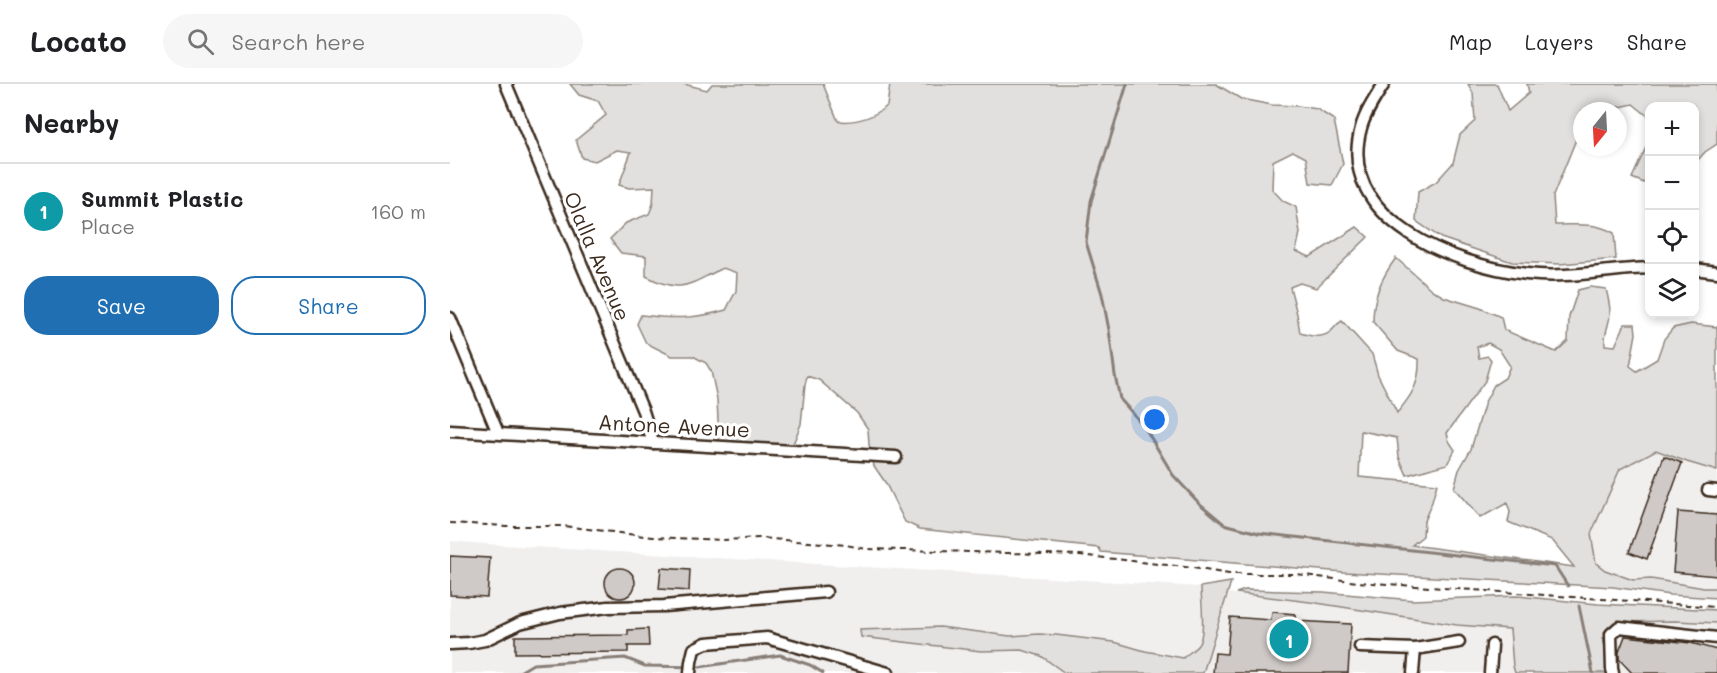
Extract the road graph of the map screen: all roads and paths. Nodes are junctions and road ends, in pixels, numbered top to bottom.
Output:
1 (506, 84) edge
2 (1384, 84) edge
3 (1645, 268) edge
4 (1699, 270) edge
5 (1717, 272) edge
6 (450, 318) edge
7 (450, 431) edge
8 (498, 433) junction
9 (653, 443) junction
10 (896, 457) dead end
11 (450, 523) edge
12 (826, 592) dead end
13 (1717, 607) edge
14 (1717, 638) edge
15 (1459, 642) dead end
16 (450, 644) edge
17 (1492, 645) dead end
18 (1360, 647) dead end
19 (1415, 649) junction
20 (690, 668) edge
21 (888, 673) edge
22 (1413, 673) edge
23 (1490, 673) edge
24 (1613, 673) edge

1 - 9 street, Olalla Avenue
2 - 3 street
4 - 5 street
6 - 8 street
7 - 8 street, Antone Avenue
8 - 9 street, Antone Avenue
9 - 10 street, Antone Avenue
11 - 13 path
12 - 16 street
14 - 24 street
15 - 19 street
17 - 23 street
18 - 19 street
19 - 22 street
20 - 21 street

